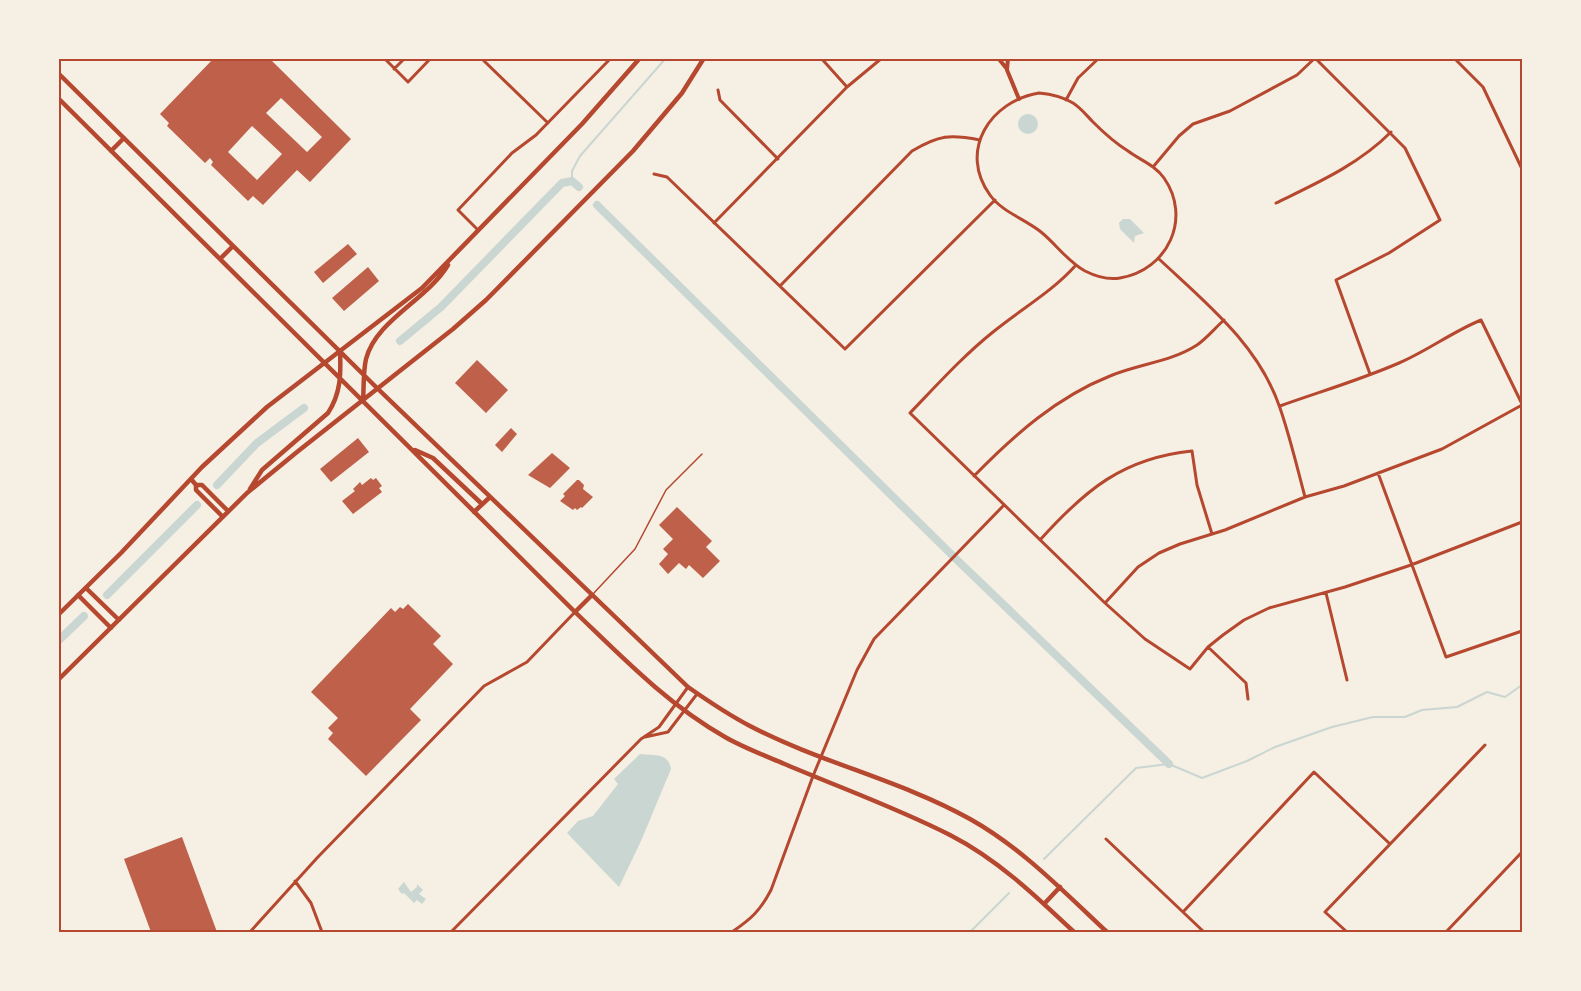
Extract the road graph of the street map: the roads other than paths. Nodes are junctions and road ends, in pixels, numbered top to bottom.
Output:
1 (384, 58) edge
2 (405, 58) edge
3 (431, 58) edge
4 (611, 58) edge
5 (640, 58) edge
6 (704, 58) edge
7 (821, 58) edge
8 (882, 58) edge
9 (998, 58) edge
10 (1008, 58) edge
11 (1099, 58) edge
12 (1315, 58) edge
13 (484, 59) edge
14 (1457, 60) edge
15 (394, 69) junction
16 (1007, 70) junction
17 (58, 73) edge
18 (847, 87) junction
19 (717, 90) dead end
20 (58, 98) edge
21 (1018, 99) junction
22 (1066, 100) junction
23 (548, 123) junction
24 (1391, 132) junction
25 (124, 138) junction
26 (981, 140) junction
27 (111, 151) junction
28 (778, 159) junction
29 (1153, 166) junction
30 (1522, 169) edge
31 (654, 174) dead end
32 (995, 201) junction
33 (1276, 203) dead end
34 (714, 223) junction
35 (479, 230) junction
36 (233, 246) junction
37 (220, 259) junction
38 (1159, 259) junction
39 (451, 260) junction
40 (1076, 265) junction
41 (780, 286) junction
42 (1224, 320) junction
43 (340, 351) junction
44 (324, 364) junction
45 (1370, 374) junction
46 (365, 376) junction
47 (341, 380) junction
48 (377, 388) junction
49 (363, 401) junction
50 (1522, 405) edge
51 (1280, 406) junction
52 (409, 448) junction
53 (702, 454) dead end
54 (1378, 473) junction
55 (974, 476) junction
56 (190, 479) junction
57 (196, 485) junction
58 (247, 493) junction
59 (490, 496) junction
60 (1305, 497) junction
61 (482, 504) junction
62 (1004, 505) junction
63 (228, 511) junction
64 (474, 512) junction
65 (222, 516) junction
66 (1522, 522) edge
67 (1212, 534) junction
68 (1040, 540) junction
69 (1411, 565) junction
70 (86, 588) junction
71 (1326, 593) junction
72 (78, 595) junction
73 (592, 595) junction
74 (1105, 603) junction
75 (575, 612) junction
76 (58, 615) edge
77 (119, 620) junction
78 (111, 628) junction
79 (1522, 631) edge
80 (1208, 647) junction
81 (58, 680) edge
82 (1347, 680) dead end
83 (688, 687) junction
84 (697, 693) junction
85 (1248, 699) dead end
86 (675, 705) junction
87 (684, 711) junction
88 (641, 739) junction
89 (1485, 745) dead end
90 (822, 757) junction
91 (813, 776) junction
92 (1106, 839) dead end
93 (1390, 844) junction
94 (1522, 852) edge
95 (295, 881) junction
96 (1060, 888) junction
97 (1044, 904) junction
98 (1183, 912) junction
99 (250, 933) edge
100 (322, 933) edge
101 (451, 933) edge
102 (732, 933) edge
103 (1074, 933) edge
104 (1107, 933) edge
105 (1204, 933) edge
106 (1347, 933) edge
107 (1446, 933) edge

1 - 15 street
2 - 15 street
3 - 15 street
4 - 23 street
5 - 35 main road
6 - 48 main road
7 - 18 street
8 - 18 street
9 - 16 street
10 - 16 street
11 - 22 street
12 - 24 street
12 - 29 street
13 - 23 street
14 - 30 street
16 - 21 street
17 - 25 main road
18 - 28 street
19 - 28 street
20 - 27 main road
21 - 22 street
21 - 26 street
22 - 29 street
23 - 35 street
24 - 33 street
24 - 45 street
25 - 27 main road
25 - 36 main road
26 - 32 street
26 - 41 street
27 - 37 main road
28 - 34 street
29 - 38 street
31 - 34 street
32 - 40 street
32 - 41 street
34 - 41 street
35 - 39 main road
36 - 37 main road
36 - 43 main road
37 - 44 main road
38 - 40 street
38 - 42 street
39 - 43 main road
39 - 46 main road
40 - 55 street
42 - 51 street
42 - 55 street
43 - 44 main road
43 - 46 main road
43 - 47 main road
44 - 47 main road
44 - 56 main road
45 - 50 street
45 - 51 street
46 - 48 main road
46 - 49 main road
47 - 49 main road
47 - 58 main road
48 - 49 main road
48 - 59 main road
49 - 52 main road
49 - 58 main road
50 - 54 street
51 - 60 street
52 - 61 main road
52 - 64 main road
53 - 73 lane
54 - 60 street
54 - 69 street
55 - 62 street
56 - 57 main road
56 - 70 main road
57 - 63 main road
57 - 65 main road
58 - 63 main road
59 - 61 main road
59 - 73 main road
60 - 67 street
61 - 64 main road
62 - 68 street
62 - 90 street
63 - 65 main road
64 - 75 main road
65 - 77 main road
66 - 69 street
67 - 68 street
67 - 74 street
68 - 74 street
69 - 71 street
69 - 79 street
70 - 72 main road
70 - 77 main road
71 - 80 street
71 - 82 street
72 - 76 main road
72 - 78 main road
73 - 75 main road
73 - 83 main road
74 - 80 street
75 - 86 main road
75 - 95 street
77 - 78 main road
78 - 81 main road
80 - 85 street
83 - 84 main road
83 - 86 street
84 - 87 street
84 - 90 main road
86 - 87 main road
86 - 88 street
87 - 88 street
87 - 91 main road
88 - 101 street
89 - 93 street
90 - 91 street
90 - 96 main road
91 - 97 main road
91 - 102 street
92 - 98 street
93 - 98 street
93 - 106 street
94 - 107 street
95 - 99 street
95 - 100 street
96 - 97 main road
96 - 104 main road
97 - 103 main road
98 - 105 street

